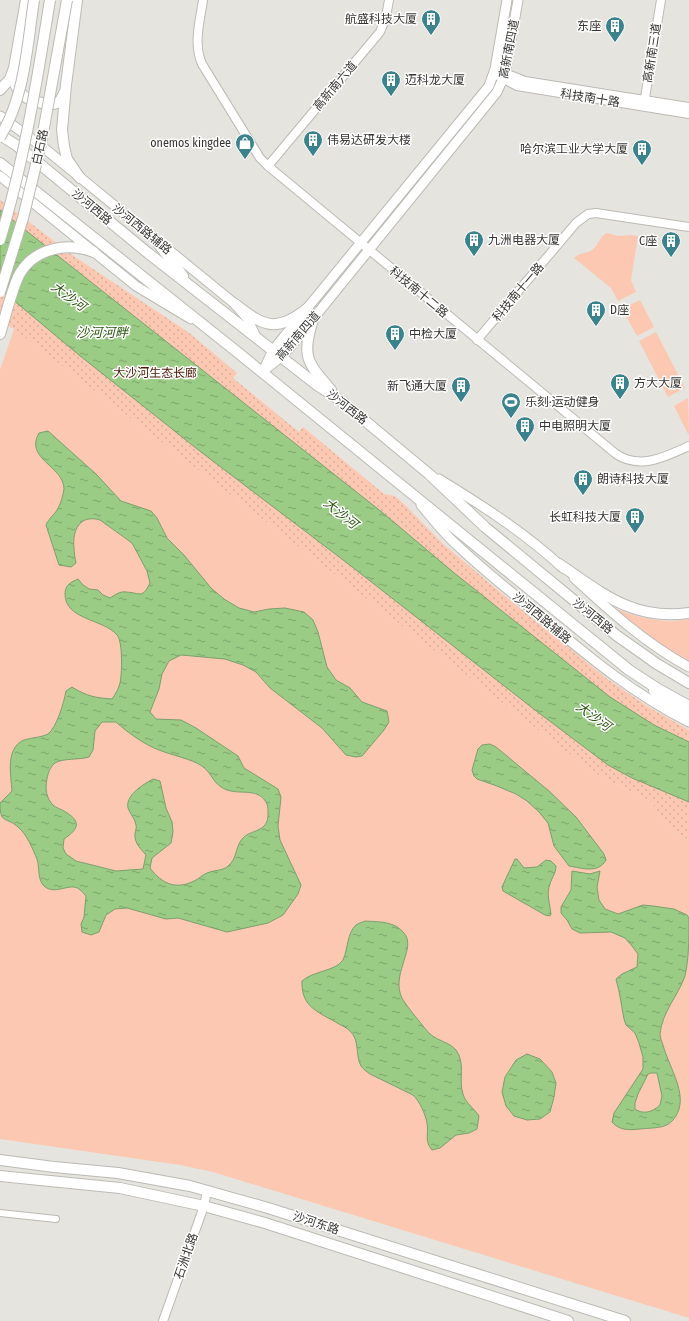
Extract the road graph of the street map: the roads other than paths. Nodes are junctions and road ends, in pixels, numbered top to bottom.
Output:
1 (26, 0) edge
2 (34, 0) edge
3 (50, 0) edge
4 (67, 0) edge
5 (77, 0) edge
6 (203, 0) edge
7 (389, 0) edge
8 (506, 0) edge
9 (518, 0) edge
10 (661, 0) edge
11 (14, 68) junction
12 (495, 72) junction
13 (504, 76) junction
14 (66, 85) junction
15 (0, 90) edge
16 (644, 103) junction
17 (689, 107) edge
18 (689, 114) edge
19 (0, 116) edge
20 (0, 136) edge
21 (0, 163) edge
22 (268, 166) junction
23 (0, 176) edge
24 (80, 178) junction
25 (689, 228) edge
26 (154, 238) junction
27 (0, 240) edge
28 (361, 243) junction
29 (369, 250) junction
30 (94, 252) junction
31 (193, 288) junction
32 (0, 292) edge
33 (234, 304) junction
34 (4, 307) edge
35 (308, 308) junction
36 (313, 319) junction
37 (208, 329) junction
38 (0, 334) edge
39 (255, 336) junction
40 (477, 340) junction
41 (273, 350) junction
42 (281, 357) junction
43 (262, 372) junction
44 (340, 400) junction
45 (689, 446) edge
46 (429, 474) junction
47 (411, 494) junction
48 (559, 564) junction
49 (689, 613) edge
50 (689, 667) edge
51 (643, 679) junction
52 (689, 683) edge
53 (689, 706) edge
54 (689, 717) edge
55 (689, 722) edge
56 (0, 1160) edge
57 (0, 1176) edge
58 (207, 1191) junction
59 (204, 1206) junction
60 (0, 1213) edge
61 (56, 1219) dead end
62 (163, 1321) edge
63 (568, 1321) edge
64 (625, 1321) edge

1 - 11 main road
2 - 20 main road, bridge
3 - 27 main road, 白石路, bridge
4 - 32 main road, 白石路, bridge
5 - 14 main road
6 - 22 street, 科技南十二路
7 - 22 street, 高新南六道
8 - 12 main road, 高新南四道
9 - 13 main road, 高新南四道
10 - 16 street, 高新南三道
11 - 14 main road
11 - 15 main road
12 - 13 street, 科技南十路
12 - 28 main road, 高新南四道
13 - 16 street, 科技南十路
13 - 29 main road, 高新南四道
14 - 24 main road
16 - 17 street, 科技南十路
16 - 18 street, 科技南十路
19 - 24 main road, 沙河西路辅路
20 - 31 main road, 沙河西路
21 - 37 main road, 沙河西路
22 - 28 street, 科技南十二路
23 - 30 main road
24 - 26 main road, 沙河西路辅路
25 - 40 street, 科技南十一路
26 - 31 main road
26 - 33 main road, 沙河西路辅路
28 - 29 street, 科技南十二路
28 - 35 main road, 高新南四道
29 - 36 main road, 高新南四道
29 - 40 street, 科技南十二路
30 - 34 main road
30 - 37 main road
31 - 39 main road, 沙河西路
33 - 35 main road
33 - 39 main road, 沙河西路辅路
34 - 38 main road
35 - 41 main road, 高新南四道
36 - 42 main road, 高新南四道
36 - 44 main road
37 - 43 main road, 沙河西路
39 - 41 main road, 沙河西路
40 - 45 street, 科技南十二路
41 - 42 main road, 沙河西路
41 - 43 main road, 高新南四道
42 - 43 main road, 高新南四道
42 - 44 main road, 沙河西路
43 - 47 main road, 沙河西路
44 - 46 main road, 沙河西路
46 - 48 main road
46 - 52 main road, 沙河西路
47 - 51 main road, 沙河西路
47 - 55 main road, 沙河西路辅路
48 - 49 main road
48 - 50 main road
51 - 53 main road, 沙河西路
51 - 54 main road
56 - 58 main road, 沙河东路
57 - 59 main road, 沙河东路
58 - 59 street, 石洲北路
58 - 64 main road, 沙河东路
59 - 62 street, 石洲北路
59 - 63 main road, 沙河东路
60 - 61 street

